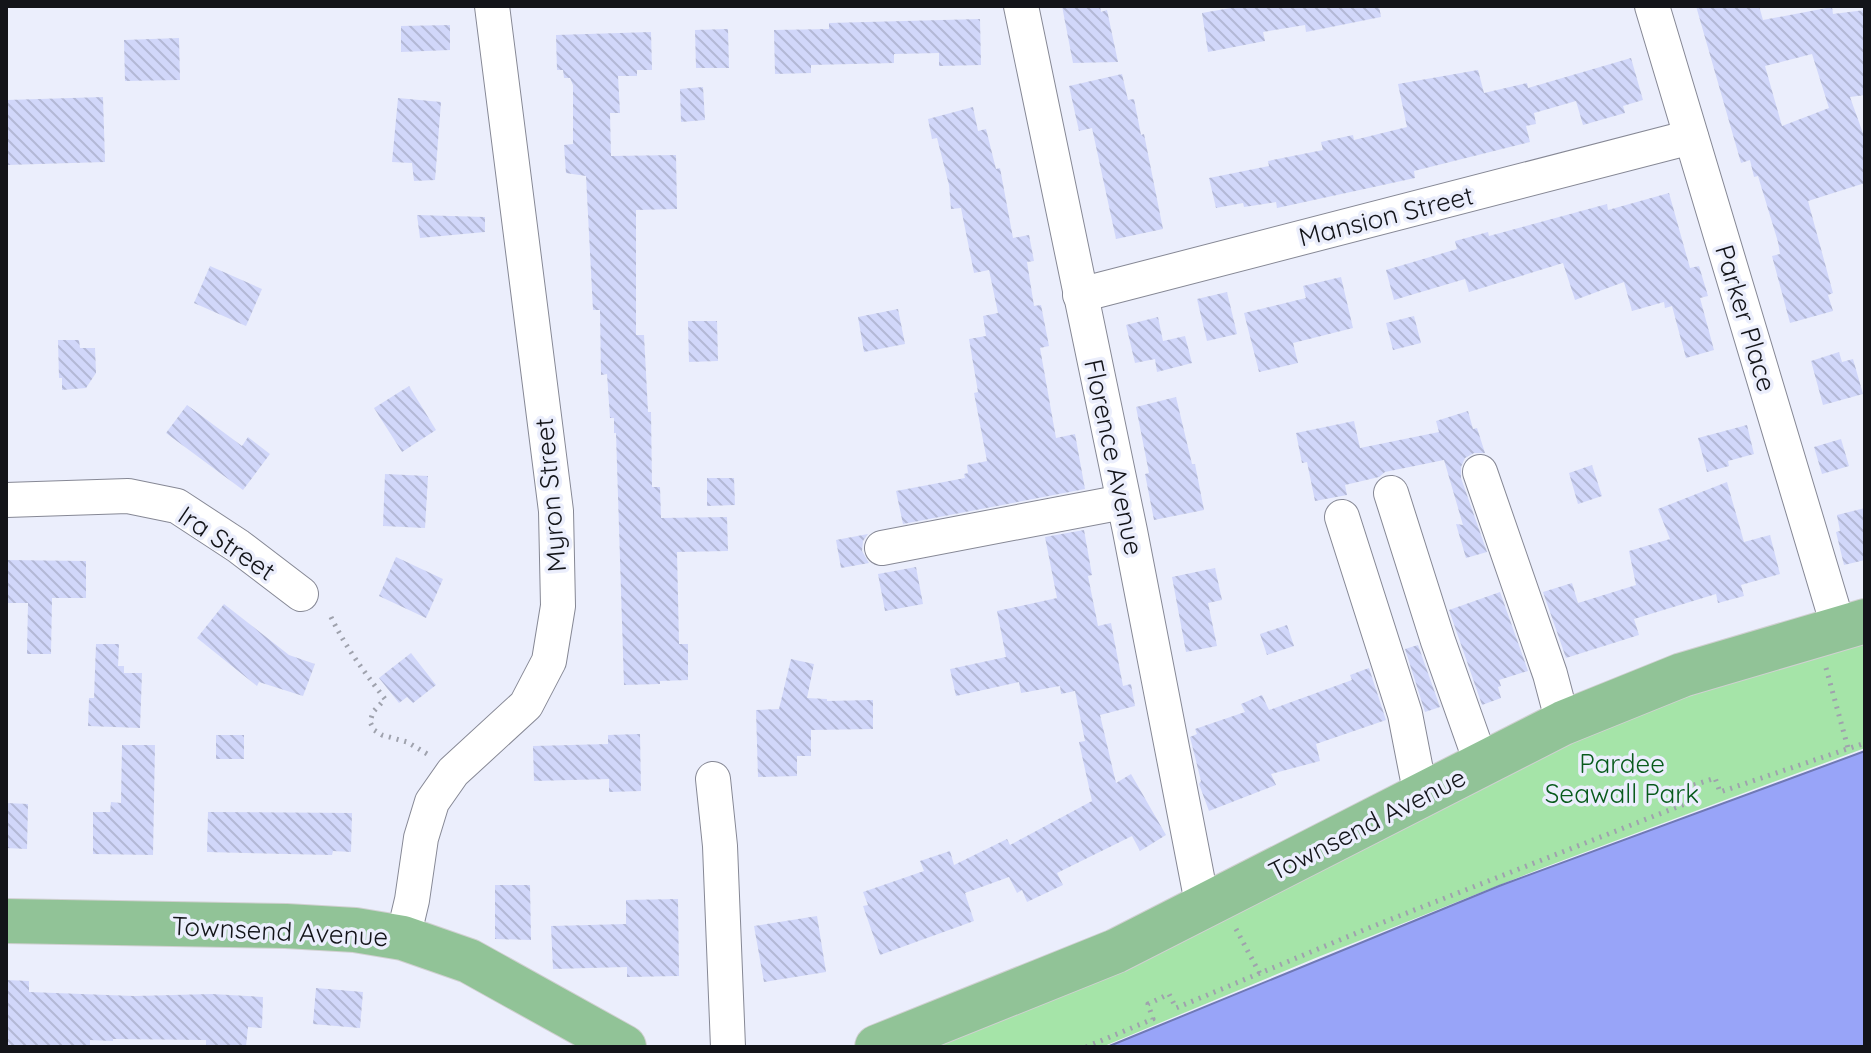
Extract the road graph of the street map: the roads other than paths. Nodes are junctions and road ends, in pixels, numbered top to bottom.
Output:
1 (492, 6) edge
2 (1021, 6) edge
3 (1652, 6) edge
4 (1691, 137) junction
5 (1080, 295) junction
6 (1480, 472) dead end
7 (1391, 493) dead end
8 (6, 500) edge
9 (1123, 502) junction
10 (1342, 517) dead end
11 (882, 548) dead end
12 (301, 594) dead end
13 (1843, 639) edge
14 (1563, 723) junction
15 (1482, 765) junction
16 (713, 779) dead end
17 (1421, 796) junction
18 (1212, 904) junction
19 (6, 921) edge
20 (403, 938) junction
21 (624, 1047) edge
22 (728, 1047) edge
23 (877, 1047) edge

1 - 20 street, Myron Street
2 - 5 street, Florence Avenue
3 - 4 street, Parker Place
4 - 5 street, Mansion Street
4 - 13 street, Parker Place
5 - 9 street, Florence Avenue
6 - 14 street
7 - 15 street
8 - 12 street, Ira Street
9 - 11 street
9 - 18 street, Florence Avenue
10 - 17 street
13 - 14 main road, Townsend Avenue
14 - 15 main road, Townsend Avenue
15 - 17 main road, Townsend Avenue
16 - 22 street
17 - 18 main road, Townsend Avenue
18 - 23 main road, Townsend Avenue
19 - 20 main road, Townsend Avenue
20 - 21 main road, Townsend Avenue

